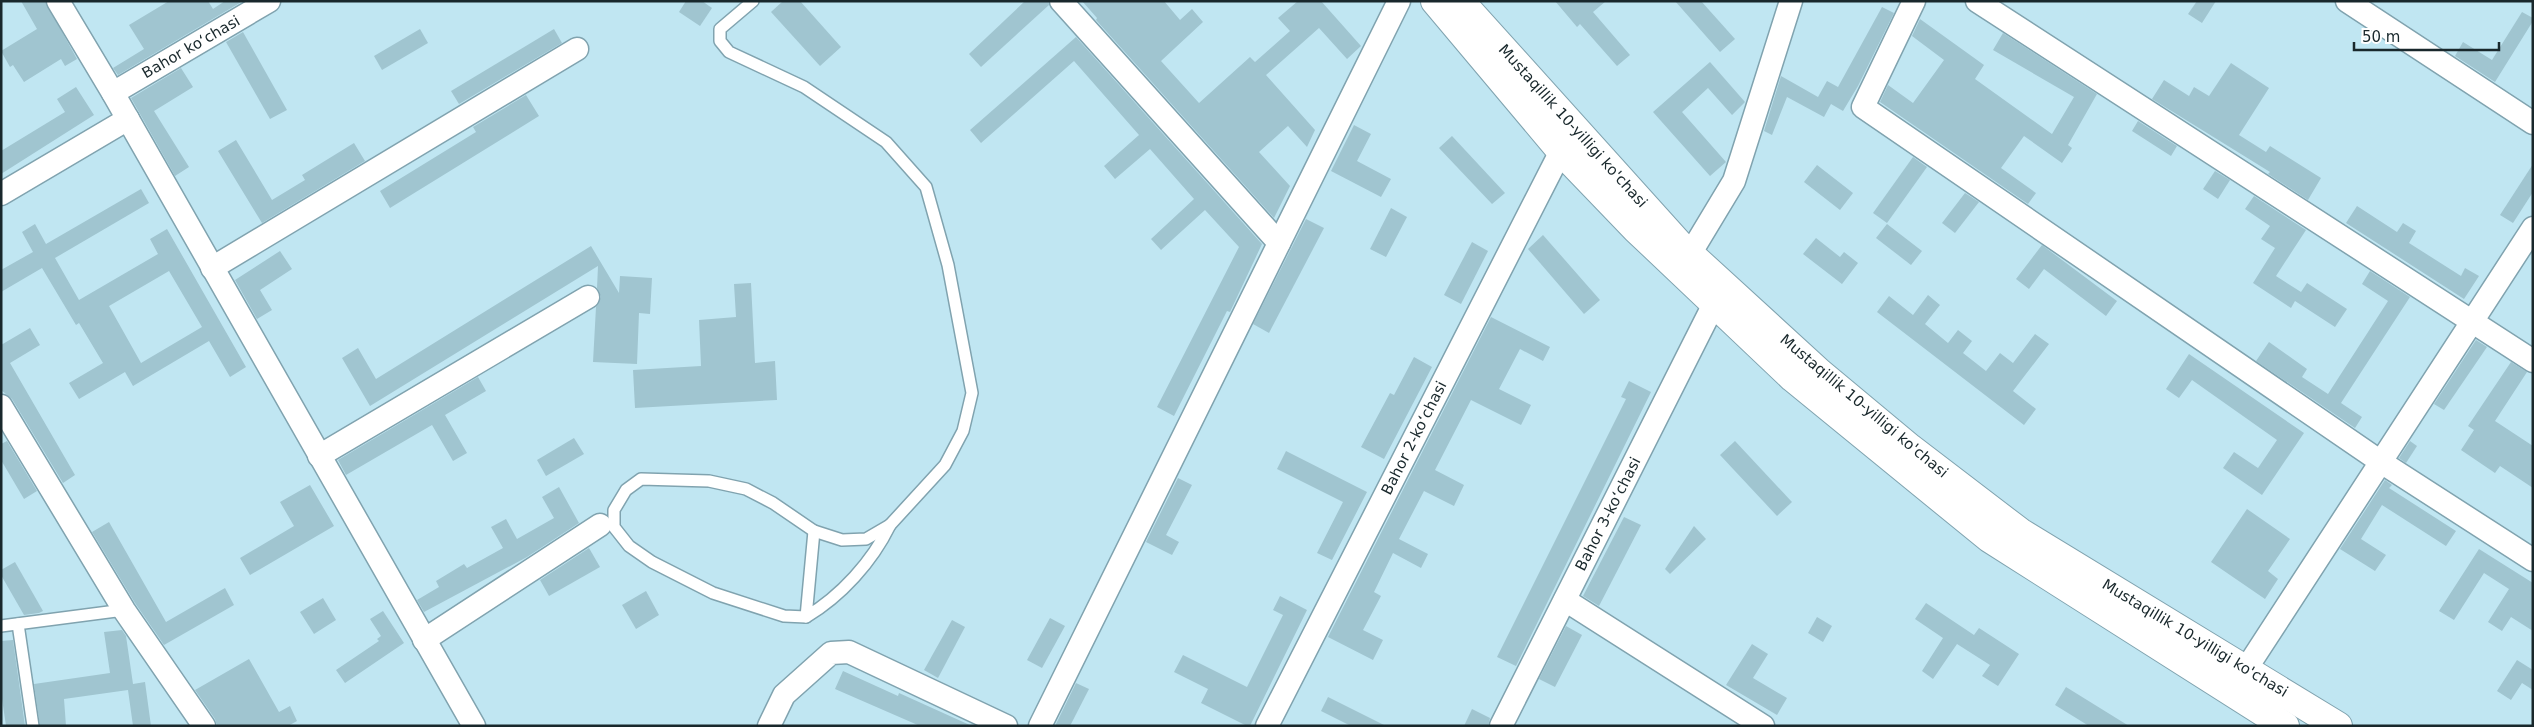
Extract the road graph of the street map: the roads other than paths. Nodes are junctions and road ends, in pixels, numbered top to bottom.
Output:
1 (58, 1) edge
2 (269, 1) edge
3 (753, 1) edge
4 (1061, 1) edge
5 (1399, 1) edge
6 (1435, 1) edge
7 (1460, 1) edge
8 (1791, 1) edge
9 (1914, 1) edge
10 (2347, 1) edge
11 (1979, 2) edge
12 (577, 49) dead end
13 (113, 93) junction
14 (128, 119) junction
15 (2533, 123) edge
16 (1561, 151) junction
17 (1, 194) edge
18 (2533, 228) edge
19 (1279, 243) junction
20 (1690, 254) junction
21 (212, 268) junction
22 (588, 297) dead end
23 (1715, 302) junction
24 (2471, 323) junction
25 (2533, 361) edge
26 (2, 411) edge
27 (319, 456) junction
28 (2381, 462) junction
29 (600, 525) dead end
30 (890, 525) junction
31 (814, 530) junction
32 (2533, 560) edge
33 (1565, 600) junction
34 (124, 610) junction
35 (806, 616) junction
36 (18, 624) junction
37 (1, 626) edge
38 (424, 640) junction
39 (2246, 669) junction
40 (33, 726) edge
41 (204, 726) edge
42 (474, 726) edge
43 (768, 726) edge
44 (1006, 726) edge
45 (1040, 726) edge
46 (1266, 726) edge
47 (1501, 726) edge
48 (1763, 726) edge
49 (2285, 726) edge
50 (2338, 726) edge

1 - 13 street
2 - 13 street, Bahor koʻchasi
3 - 30 lane
4 - 19 street
5 - 19 street
6 - 16 main road, Mustaqillik 10-yilligi ko'chasi
7 - 20 main road, Mustaqillik 10-yilligi ko'chasi
8 - 20 street
9 - 28 street
10 - 15 street
11 - 24 street
12 - 21 street
13 - 14 street
14 - 17 street
14 - 21 street
16 - 23 main road, Mustaqillik 10-yilligi ko'chasi
16 - 46 street, Bahor 2-koʻchasi
18 - 24 street
19 - 45 street
20 - 39 main road, Mustaqillik 10-yilligi ko'chasi
21 - 27 street
22 - 27 street
23 - 33 street, Bahor 3-koʻchasi
23 - 49 main road, Mustaqillik 10-yilligi ko'chasi
24 - 25 street
24 - 28 street
26 - 34 street
27 - 38 street
28 - 32 street
28 - 39 street
29 - 38 street
30 - 31 lane
30 - 35 lane
31 - 35 lane
31 - 35 lane
33 - 47 street, Bahor 3-koʻchasi
33 - 48 street
34 - 36 lane
34 - 41 street
36 - 37 lane
36 - 40 lane
38 - 42 street
39 - 50 main road, Mustaqillik 10-yilligi ko'chasi
43 - 44 street

